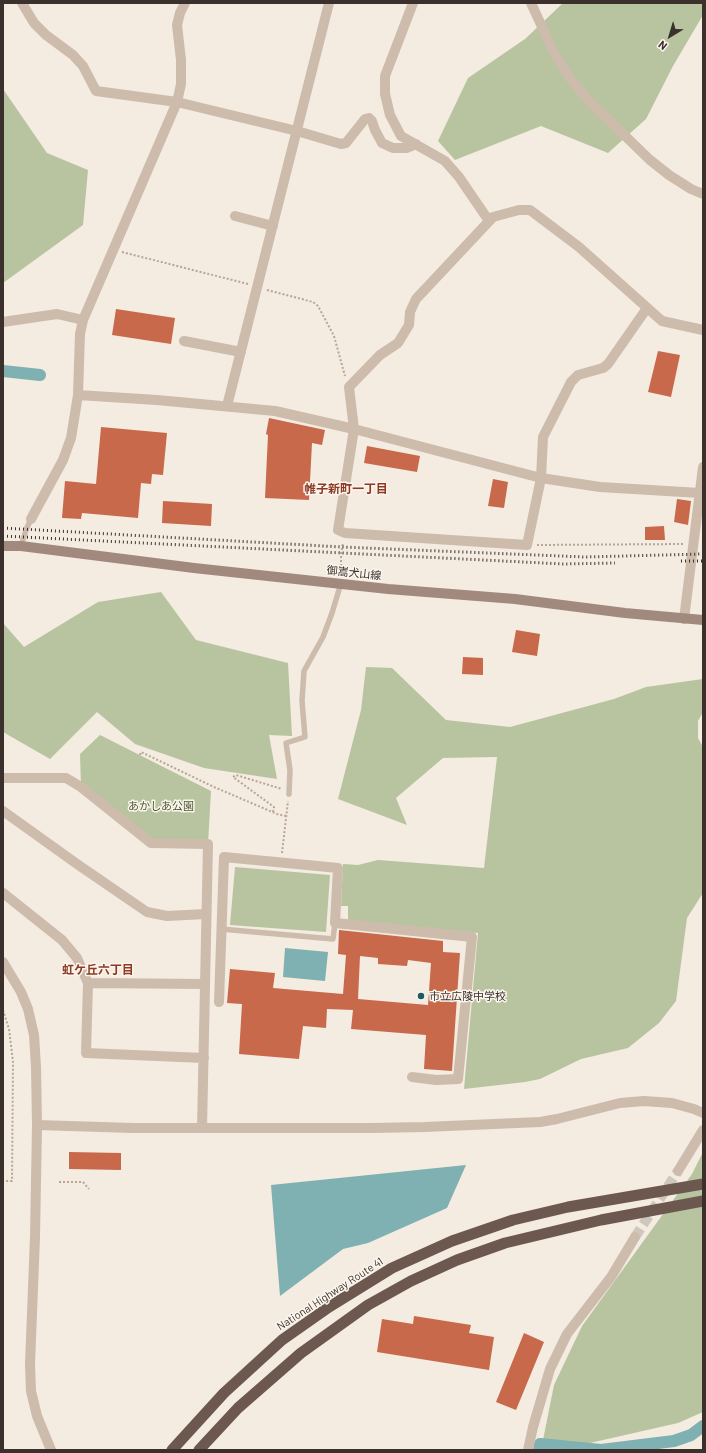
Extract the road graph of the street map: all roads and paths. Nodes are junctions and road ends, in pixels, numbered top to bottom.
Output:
1 (22, 3) edge
2 (185, 3) edge
3 (329, 3) edge
4 (413, 3) edge
5 (531, 3) edge
6 (177, 102) junction
7 (297, 131) junction
8 (416, 144) junction
9 (703, 194) edge
10 (235, 216) dead end
11 (489, 221) junction
12 (273, 226) junction
13 (647, 308) junction
14 (83, 320) junction
15 (3, 322) edge
16 (703, 330) edge
17 (184, 341) dead end
18 (240, 352) junction
19 (78, 395) junction
20 (227, 406) junction
21 (354, 429) junction
22 (703, 467) edge
23 (541, 478) junction
24 (700, 494) junction
25 (31, 519) joint
26 (345, 533) junction
27 (693, 544) junction
28 (527, 545) junction
29 (3, 546) edge
30 (21, 546) junction
31 (341, 583) junction
32 (684, 619) junction
33 (703, 620) edge
34 (140, 755) dead end
35 (3, 778) edge
36 (289, 792) junction
37 (3, 811) edge
38 (273, 812) junction
39 (286, 816) junction
40 (281, 860) junction
41 (3, 893) edge
42 (206, 914) junction
43 (335, 923) junction
44 (221, 929) junction
45 (3, 962) edge
46 (88, 983) junction
47 (205, 984) junction
48 (219, 1002) dead end
49 (3, 1010) edge
50 (204, 1058) junction
51 (412, 1077) dead end
52 (703, 1113) edge
53 (36, 1125) junction
54 (202, 1128) junction
55 (703, 1130) edge
56 (678, 1171) tunnel mouth
57 (3, 1181) edge
58 (59, 1182) dead end
59 (703, 1184) edge
60 (89, 1189) dead end
61 (703, 1202) edge
62 (634, 1237) tunnel mouth
63 (51, 1450) edge
64 (172, 1450) edge
65 (199, 1450) edge
66 (528, 1450) edge

1 - 6 street
2 - 6 street
3 - 7 street
4 - 8 street
5 - 9 street
6 - 7 street
6 - 14 street
7 - 8 street
7 - 12 street
8 - 11 street
10 - 12 street
11 - 13 street
11 - 21 street
12 - 18 street
13 - 16 street
13 - 23 street
14 - 15 street
14 - 19 street
17 - 18 street
18 - 20 street
19 - 20 street
19 - 25 street
20 - 21 street
21 - 23 street
21 - 26 street
22 - 24 street
23 - 24 street
23 - 28 street
24 - 27 street
25 - 30 lane
26 - 28 street
26 - 31 path
27 - 28 path
27 - 32 street
29 - 30 main road, 御嵩犬山線
30 - 31 main road, 御嵩犬山線
31 - 32 main road, 御嵩犬山線
31 - 36 lane
32 - 33 main road, 御嵩犬山線
34 - 38 path
35 - 42 street
36 - 38 path
36 - 39 path
37 - 42 street
38 - 39 path
39 - 40 path
40 - 43 street
40 - 44 street
41 - 46 street
42 - 47 street
43 - 44 lane
43 - 51 street
44 - 48 street
45 - 53 street
46 - 47 street
46 - 50 street
47 - 50 street
49 - 57 path
50 - 54 street
52 - 54 street
53 - 54 street
53 - 63 street
55 - 56 street
58 - 60 path
59 - 64 highway, National Highway Route 41
61 - 65 highway
62 - 66 street

